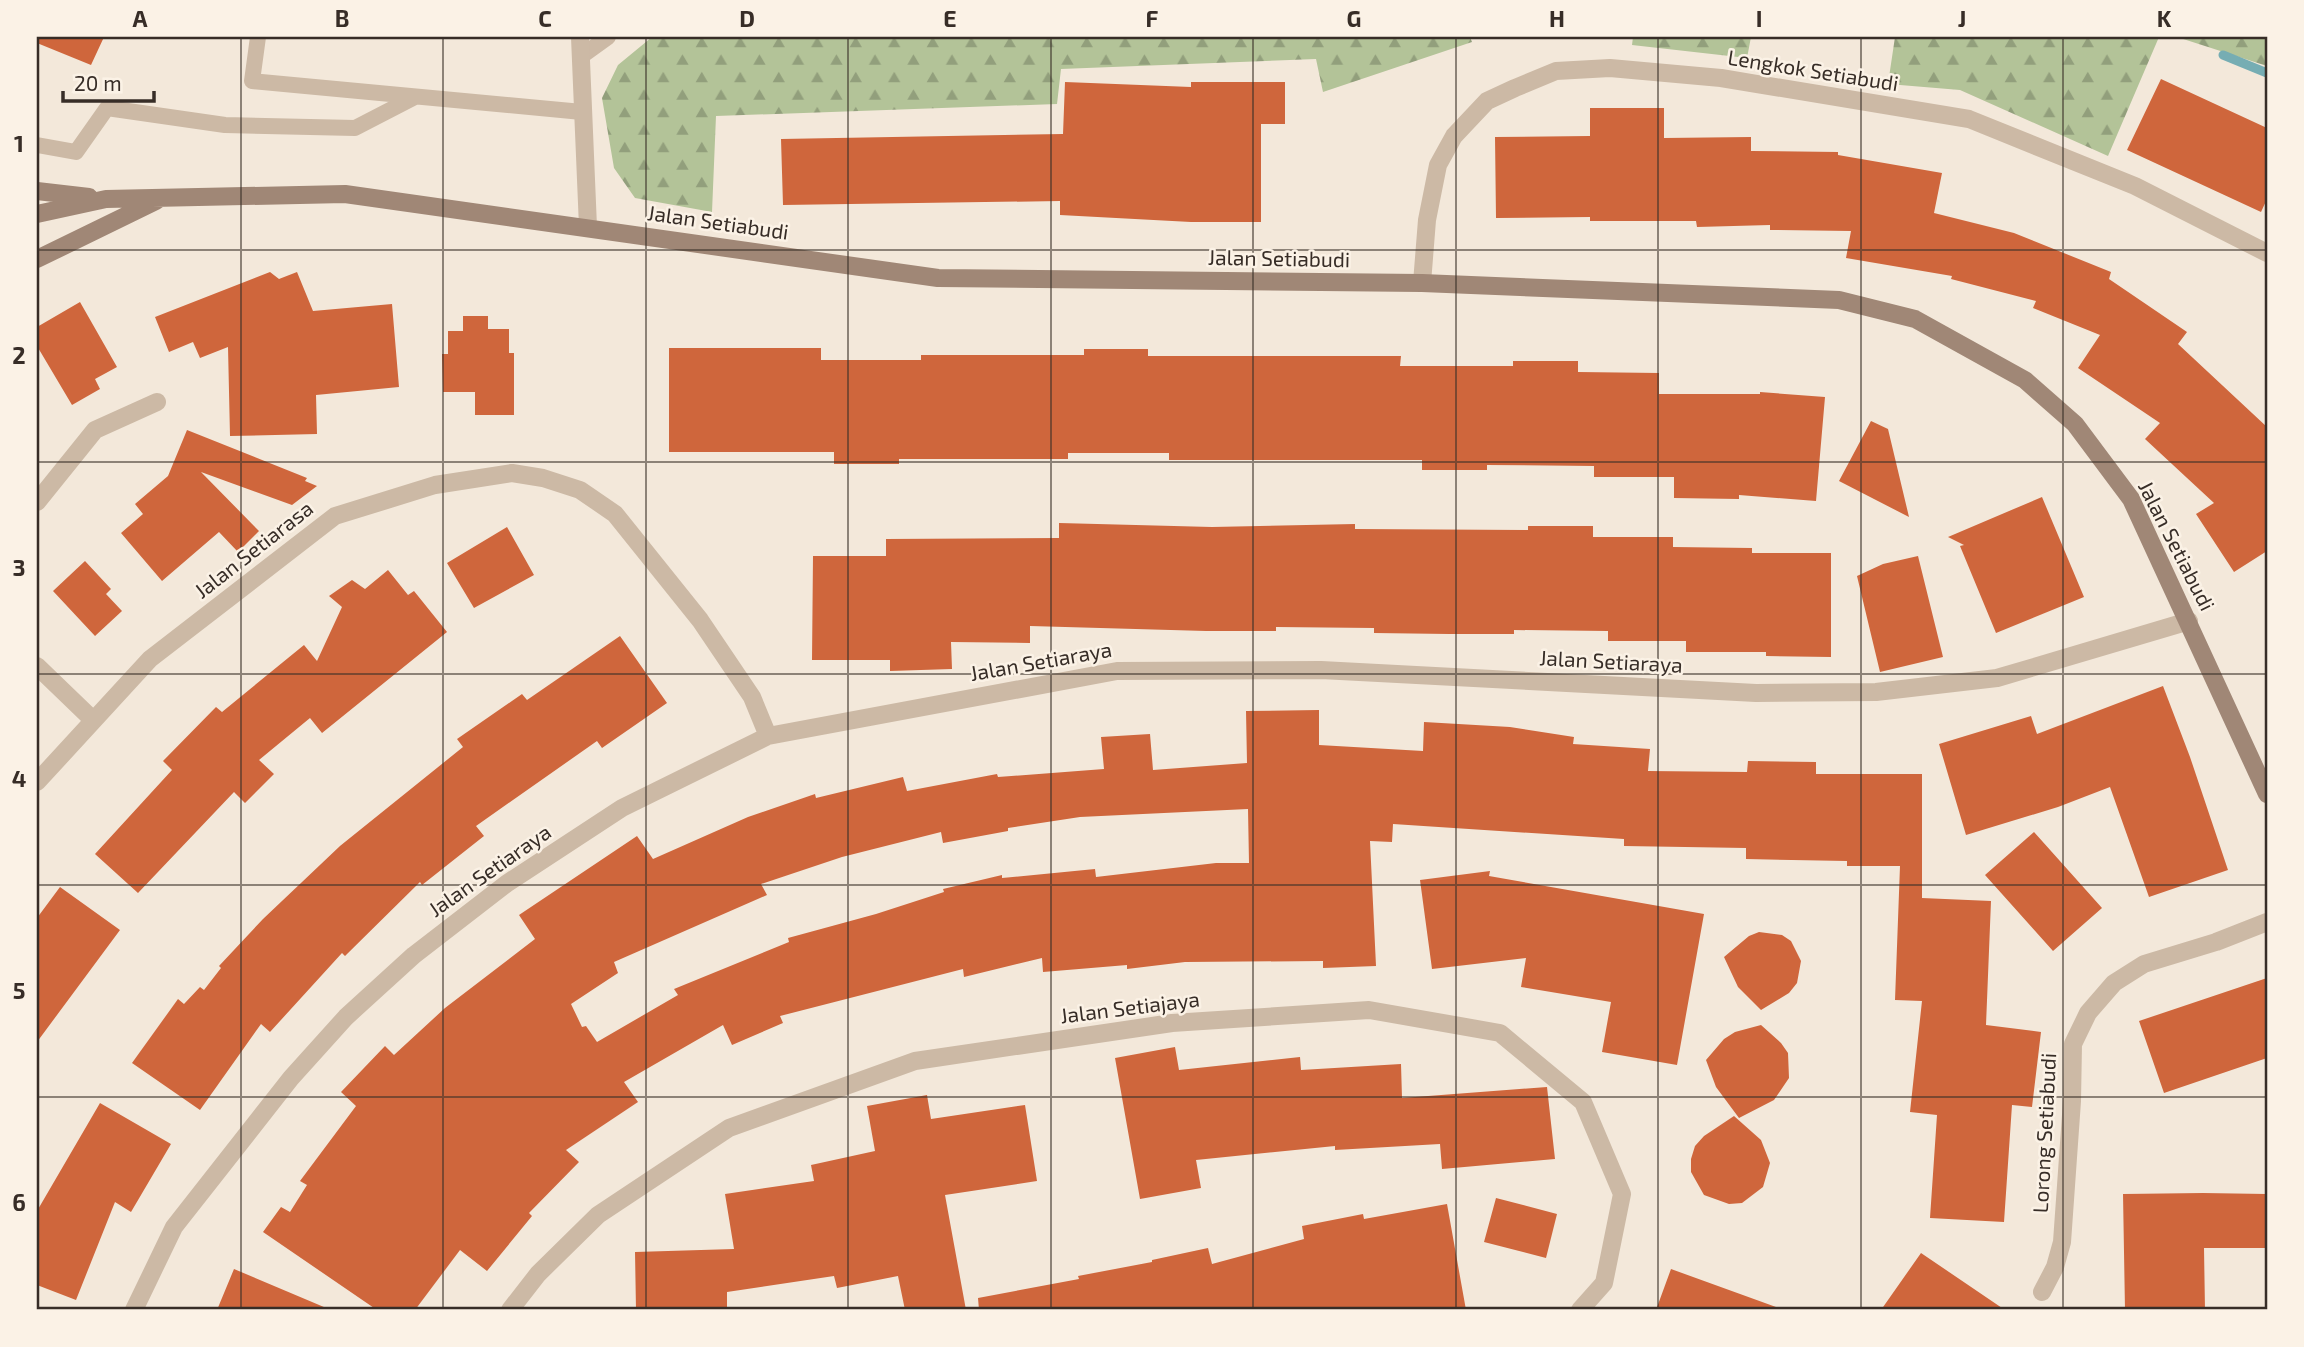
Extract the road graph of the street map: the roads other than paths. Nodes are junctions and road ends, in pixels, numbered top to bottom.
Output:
1 (258, 37) edge
2 (580, 37) edge
3 (608, 37) edge
4 (583, 55) junction
5 (415, 97) junction
6 (582, 111) junction
7 (37, 145) edge
8 (37, 191) edge
9 (162, 198) junction
10 (106, 199) junction
11 (37, 214) edge
12 (588, 227) junction
13 (2267, 253) edge
14 (37, 259) edge
15 (1422, 283) junction
16 (157, 402) dead end
17 (37, 502) edge
18 (2189, 621) junction
19 (37, 666) edge
20 (93, 720) junction
21 (768, 736) junction
22 (37, 782) edge
23 (2267, 794) edge
24 (2267, 922) edge
25 (2042, 1292) dead end
26 (134, 1310) edge
27 (510, 1310) edge
28 (1580, 1310) edge

1 - 5 lane
2 - 4 street
3 - 4 lane
4 - 6 street
5 - 6 lane
5 - 7 lane
6 - 12 street
8 - 10 street
9 - 10 street, Jalan Setiabudi
9 - 12 street, Jalan Setiabudi
9 - 14 street
10 - 11 street, Jalan Setiabudi
12 - 15 street, Jalan Setiabudi
13 - 15 street, Lengkok Setiabudi
15 - 18 street, Jalan Setiabudi
16 - 17 street
18 - 21 street, Jalan Setiaraya
18 - 23 street, Jalan Setiabudi
19 - 20 street
20 - 21 street, Jalan Setiarasa
20 - 22 street, Jalan Setiarasa
21 - 26 street, Jalan Setiaraya
24 - 25 street, Lorong Setiabudi
27 - 28 street, Jalan Setiajaya

